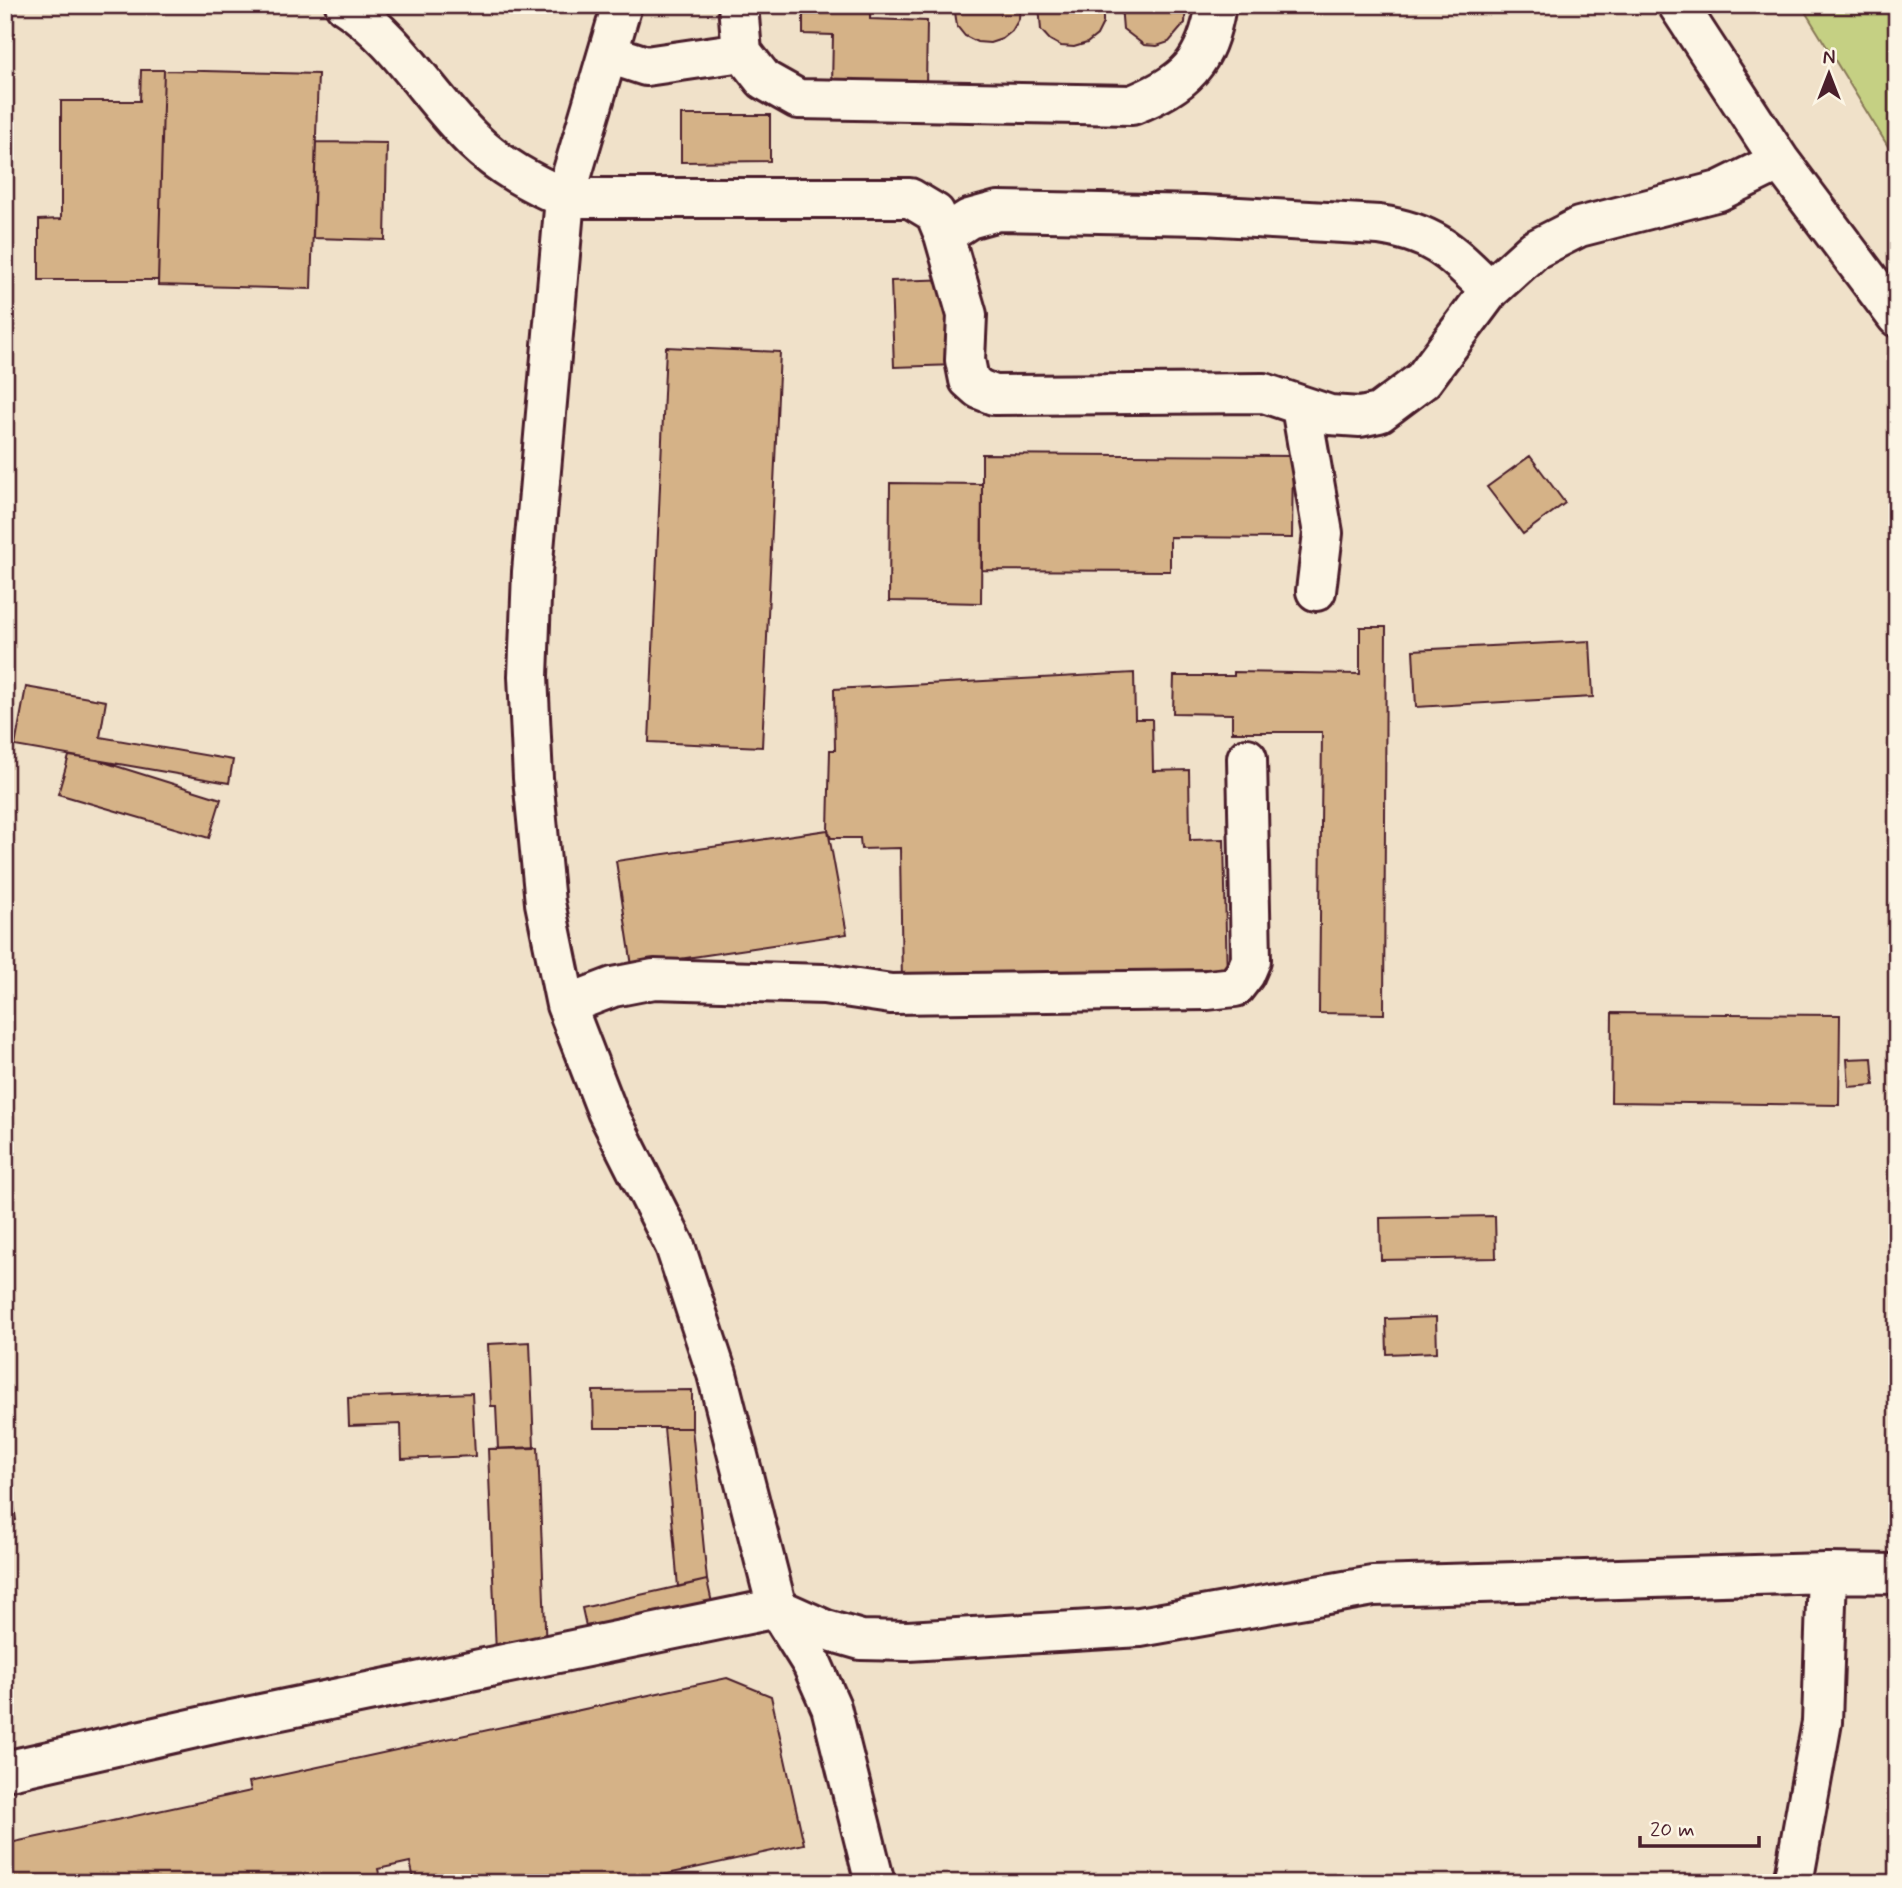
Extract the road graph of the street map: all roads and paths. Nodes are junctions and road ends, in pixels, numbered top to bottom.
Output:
1 (345, 5) edge
2 (622, 5) edge
3 (738, 5) edge
4 (1216, 5) edge
5 (1678, 5) edge
6 (742, 52) junction
7 (609, 54) junction
8 (1780, 161) junction
9 (565, 198) junction
10 (944, 235) junction
11 (1490, 290) junction
12 (1897, 317) edge
13 (1301, 407) junction
14 (1317, 591) dead end
15 (1247, 758) dead end
16 (566, 1005) junction
17 (1827, 1573) junction
18 (1897, 1574) edge
19 (777, 1608) junction
20 (5, 1771) edge
21 (875, 1883) edge
22 (1793, 1883) edge

1 - 9 street
2 - 7 street
3 - 6 street
4 - 6 street
5 - 8 street
6 - 7 street
7 - 9 street
8 - 11 street
8 - 12 street
9 - 10 street
9 - 16 street
10 - 11 street
10 - 13 street
11 - 13 street
13 - 14 street
15 - 16 street
16 - 19 street
17 - 18 street
17 - 19 street
17 - 22 street
19 - 20 street
19 - 21 street

